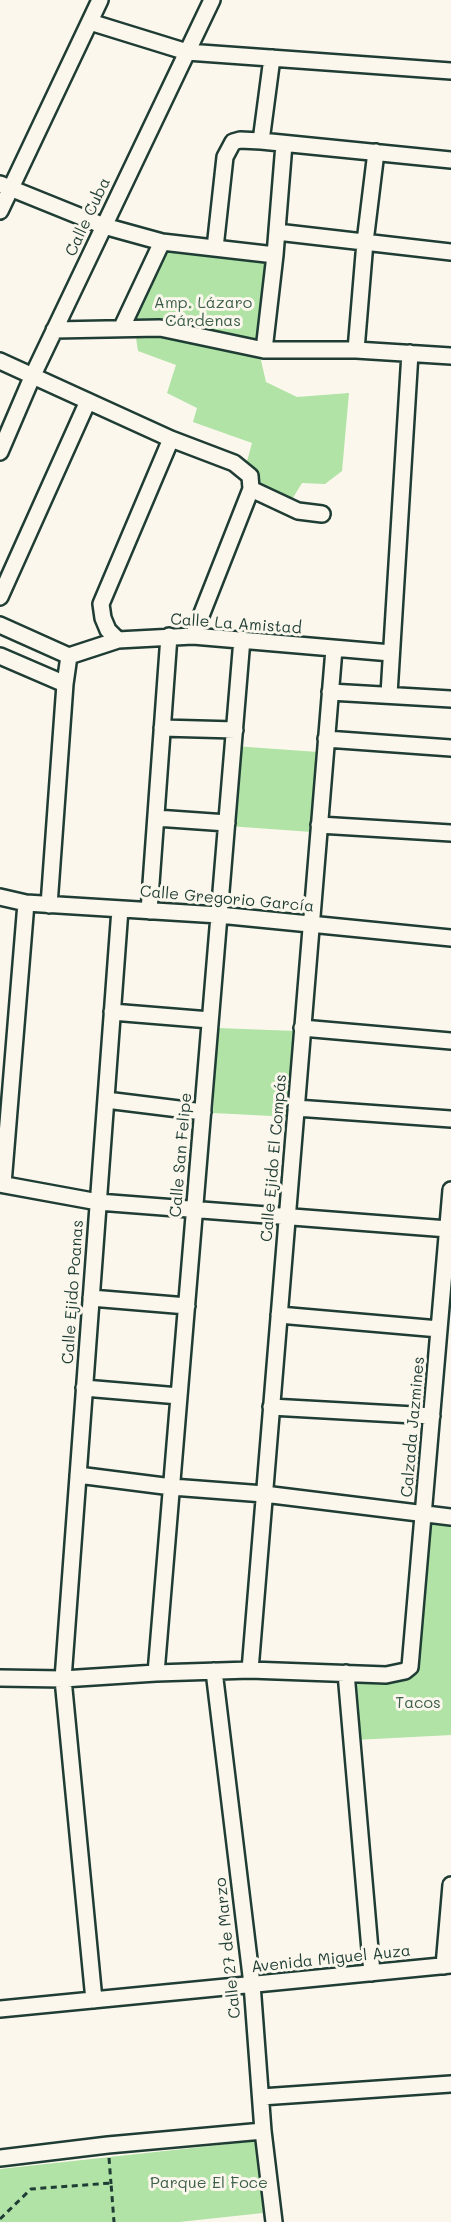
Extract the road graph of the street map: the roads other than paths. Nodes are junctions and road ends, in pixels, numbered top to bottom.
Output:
1 (100, 0) edge
2 (212, 0) edge
3 (90, 22) junction
4 (187, 52) junction
5 (272, 58) junction
6 (451, 71) edge
7 (261, 141) junction
8 (284, 144) junction
9 (376, 152) junction
10 (451, 160) edge
11 (4, 186) edge
12 (0, 211) edge
13 (104, 226) junction
14 (277, 232) junction
15 (162, 242) junction
16 (365, 242) junction
17 (215, 248) junction
18 (451, 252) edge
19 (275, 255) junction
20 (122, 327) junction
21 (54, 330) junction
22 (264, 350) junction
23 (356, 350) junction
24 (410, 353) junction
25 (451, 356) edge
26 (0, 361) edge
27 (33, 375) junction
28 (88, 401) junction
29 (171, 439) junction
30 (0, 452) edge
31 (251, 483) junction
32 (322, 514) dead end
33 (0, 597) edge
34 (0, 625) edge
35 (169, 636) junction
36 (193, 636) junction
37 (242, 639) junction
38 (118, 640) junction
39 (334, 649) junction
40 (391, 653) junction
41 (0, 656) edge
42 (69, 656) junction
43 (65, 684) junction
44 (330, 692) junction
45 (389, 694) junction
46 (451, 699) edge
47 (162, 728) junction
48 (235, 730) junction
49 (326, 739) junction
50 (451, 748) edge
51 (156, 818) junction
52 (227, 823) junction
53 (319, 825) junction
54 (451, 833) edge
55 (0, 897) edge
56 (26, 903) junction
57 (49, 905) junction
58 (120, 909) junction
59 (149, 911) junction
60 (219, 915) junction
61 (311, 924) junction
62 (451, 938) edge
63 (112, 1012) junction
64 (210, 1020) junction
65 (302, 1028) junction
66 (451, 1041) edge
67 (106, 1100) junction
68 (296, 1108) junction
69 (203, 1112) junction
70 (451, 1119) edge
71 (2, 1184) edge
72 (451, 1190) edge
73 (98, 1202) junction
74 (195, 1210) junction
75 (287, 1216) junction
76 (449, 1221) edge
77 (91, 1298) junction
78 (187, 1306) junction
79 (279, 1315) junction
80 (439, 1329) junction
81 (84, 1388) junction
82 (179, 1396) junction
83 (272, 1407) junction
84 (432, 1416) junction
85 (78, 1475) junction
86 (172, 1487) junction
87 (264, 1494) junction
88 (423, 1515) junction
89 (451, 1517) edge
90 (250, 1670) junction
91 (214, 1671) junction
92 (156, 1673) junction
93 (346, 1673) junction
94 (0, 1678) edge
95 (63, 1679) junction
96 (451, 1885) edge
97 (447, 1965) edge
98 (372, 1973) junction
99 (252, 1984) junction
100 (94, 2000) junction
101 (0, 2009) edge
102 (451, 2084) edge
103 (261, 2097) junction
104 (264, 2131) junction
105 (0, 2158) edge
106 (274, 2222) edge

1 - 3 street
2 - 4 street, Calle Cuba
3 - 4 street
3 - 11 street
4 - 5 street
4 - 13 street, Calle Cuba
5 - 6 street
5 - 7 street
7 - 8 street
7 - 17 street
8 - 9 street
8 - 14 street
9 - 10 street
9 - 16 street
11 - 12 street
11 - 13 street
13 - 15 street
13 - 21 street, Calle Cuba
14 - 16 street
14 - 19 street
15 - 17 street
15 - 20 street
16 - 18 street
16 - 23 street
17 - 19 street
19 - 22 street
20 - 21 street
20 - 22 street
21 - 27 street, Calle Cuba
22 - 23 street
23 - 24 street
24 - 25 street
24 - 40 street
26 - 27 street
27 - 28 street
27 - 30 street, Calle Cuba
28 - 29 street
28 - 33 street
29 - 31 street
29 - 38 street
31 - 32 street
31 - 36 street
34 - 42 street
35 - 36 street, Calle La Amistad
35 - 38 street, Calle La Amistad
35 - 47 street
36 - 37 street, Calle La Amistad
37 - 39 street, Calle La Amistad
37 - 48 street, Calle San Felipe
38 - 42 street, Calle La Amistad
39 - 40 street, Calle La Amistad
39 - 44 street, Calle Ejido El Compás
40 - 45 street
41 - 43 street
42 - 43 street
43 - 57 street
44 - 45 street
44 - 49 street, Calle Ejido El Compás
45 - 46 street
47 - 48 street
47 - 51 street
48 - 52 street, Calle San Felipe
49 - 50 street
49 - 53 street, Calle Ejido El Compás
51 - 52 street
51 - 59 street
52 - 60 street, Calle San Felipe
53 - 54 street
53 - 61 street, Calle Ejido El Compás
55 - 56 street, Calle Gregorio García
56 - 57 street, Calle Gregorio García
56 - 71 street
57 - 58 street, Calle Gregorio García
58 - 59 street, Calle Gregorio García
58 - 63 street, Calle Ejido Poanas
59 - 60 street, Calle Gregorio García
60 - 61 street, Calle Gregorio García
60 - 64 street, Calle San Felipe
61 - 62 street, Calle Gregorio García
61 - 65 street, Calle Ejido El Compás
63 - 64 street
63 - 67 street, Calle Ejido Poanas
64 - 69 street, Calle San Felipe
65 - 66 street
65 - 68 street, Calle Ejido El Compás
67 - 69 street
67 - 73 street, Calle Ejido Poanas
68 - 70 street
68 - 75 street, Calle Ejido El Compás
69 - 74 street, Calle San Felipe
71 - 73 street
72 - 76 street, Calzada Jazmines
73 - 74 street
73 - 77 street, Calle Ejido Poanas
74 - 75 street
74 - 78 street, Calle San Felipe
75 - 76 street
75 - 79 street, Calle Ejido El Compás
76 - 80 street, Calzada Jazmines
77 - 78 street
77 - 81 street, Calle Ejido Poanas
78 - 82 street, Calle San Felipe
79 - 80 street
79 - 83 street, Calle Ejido El Compás
80 - 84 street, Calzada Jazmines
81 - 82 street
81 - 85 street, Calle Ejido Poanas
82 - 86 street, Calle San Felipe
83 - 84 street
83 - 87 street, Calle Ejido El Compás
84 - 88 street, Calzada Jazmines
85 - 86 street
85 - 95 street, Calle Ejido Poanas
86 - 87 street
86 - 92 street, Calle San Felipe
87 - 88 street
87 - 90 street, Calle Ejido El Compás
88 - 89 street
88 - 93 street, Calzada Jazmines
90 - 91 street
90 - 93 street
91 - 92 street
91 - 99 street, Calle 27 de Marzo
92 - 95 street
93 - 98 street
94 - 95 street
95 - 100 street, Calle Ejido Poanas
96 - 97 street
97 - 98 street, Avenida Miguel Auza
98 - 99 street, Avenida Miguel Auza
99 - 100 street, Avenida Miguel Auza
99 - 103 street, Calle 27 de Marzo
100 - 101 street, Avenida Miguel Auza
102 - 103 street
103 - 104 street, Calle 27 de Marzo
104 - 105 street
104 - 106 street, Calle 27 de Marzo

